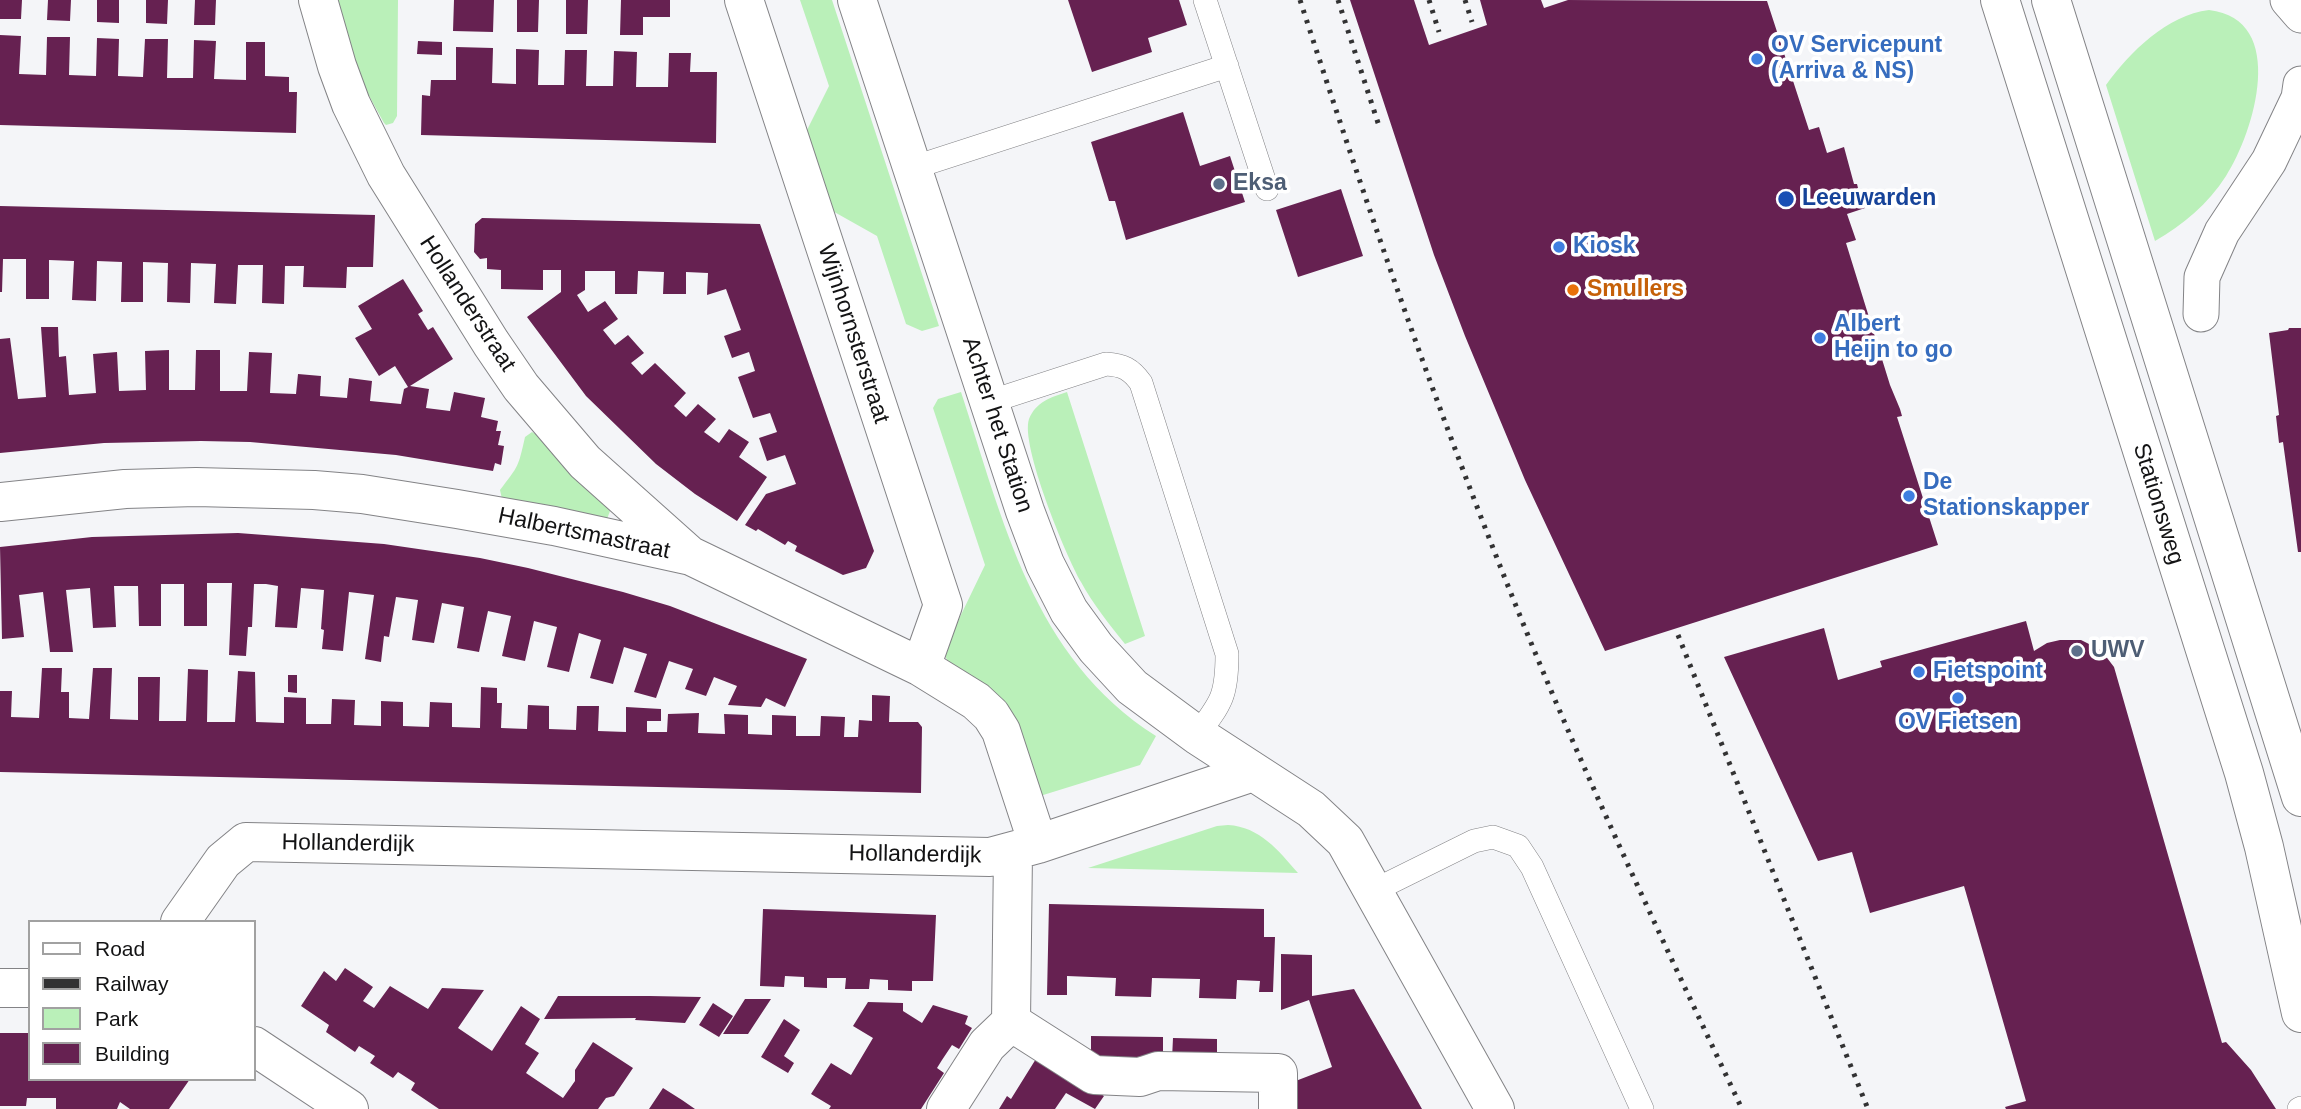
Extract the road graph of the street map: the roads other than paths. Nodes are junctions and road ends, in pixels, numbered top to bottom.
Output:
1 (318, 0) edge
2 (744, 0) edge
3 (857, 0) edge
4 (1205, 0) edge
5 (2000, 0) edge
6 (2051, 0) edge
7 (2288, 0) edge
8 (2301, 15) edge
9 (1227, 66) junction
10 (2301, 84) edge
11 (912, 168) junction
12 (1267, 189) dead end
13 (2201, 314) dead end
14 (989, 401) junction
15 (0, 502) edge
16 (691, 556) junction
17 (921, 667) junction
18 (1197, 735) junction
19 (1253, 772) junction
20 (2301, 797) edge
21 (1026, 848) junction
22 (1373, 891) junction
23 (181, 920) edge
24 (0, 988) edge
25 (28, 988) edge
26 (2301, 1013) edge
27 (1011, 1022) junction
28 (256, 1047) edge
29 (1140, 1093) edge
30 (349, 1109) edge
31 (946, 1109) edge
32 (1279, 1109) edge
33 (1495, 1109) edge
34 (1642, 1109) edge

1 - 16 street, Hollanderstraat
2 - 17 street, Wijnhornsterstraat
3 - 11 street, Achter het Station
4 - 9 lane
5 - 26 street, Stationsweg
6 - 20 street
7 - 8 street
9 - 11 lane
9 - 12 lane
10 - 13 street
11 - 14 street, Achter het Station
14 - 18 street, Achter het Station
14 - 18 lane
15 - 16 street, Halbertsmastraat
16 - 17 street, Halbertsmastraat
17 - 21 street, Halbertsmastraat
18 - 19 street, Achter het Station
19 - 21 street, Hollanderdijk
19 - 22 street
21 - 23 street, Hollanderdijk
21 - 27 street, Halbertsmastraat
22 - 33 street
22 - 34 lane
24 - 25 street
27 - 29 street
27 - 31 street
28 - 30 street
29 - 32 street

